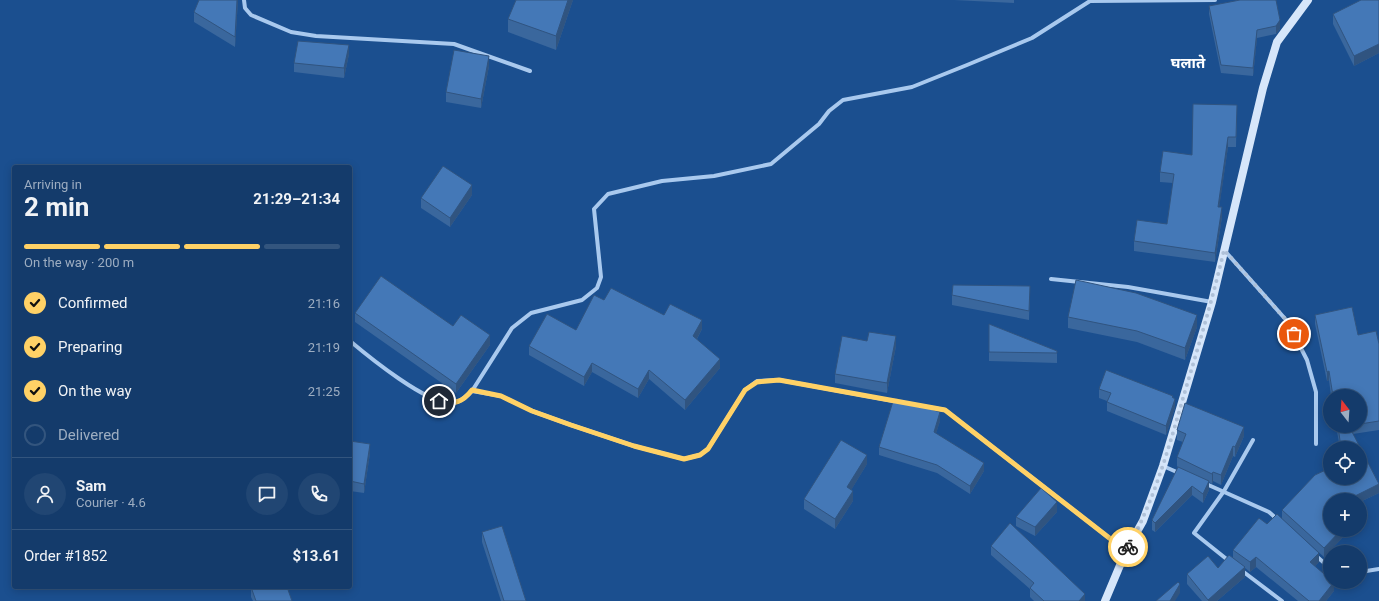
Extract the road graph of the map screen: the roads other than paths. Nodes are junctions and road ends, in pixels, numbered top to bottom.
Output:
1 (244, 0) edge
2 (1215, 0) edge
3 (1307, 0) edge
4 (530, 71) dead end
5 (1224, 250) junction
6 (1051, 279) dead end
7 (1212, 302) junction
8 (352, 343) edge
9 (472, 390) junction
10 (1253, 440) dead end
11 (1316, 444) dead end
12 (1163, 466) junction
13 (1184, 474) edge
14 (1197, 480) edge
15 (1224, 491) junction
16 (1280, 522) edge
17 (1126, 551) junction
18 (1313, 553) edge
19 (1232, 562) edge
20 (1323, 562) edge
21 (1238, 567) edge
22 (1379, 569) edge
23 (1367, 571) edge
24 (1105, 601) edge
25 (1282, 601) edge

1 - 4 street
2 - 9 street
3 - 5 main road
5 - 7 main road
5 - 11 street
6 - 7 street
7 - 12 main road
8 - 9 street
9 - 17 street
10 - 15 street
12 - 13 street
12 - 17 main road
14 - 15 street
15 - 16 street
15 - 19 street
17 - 24 main road
18 - 20 street
21 - 25 street
22 - 23 street

